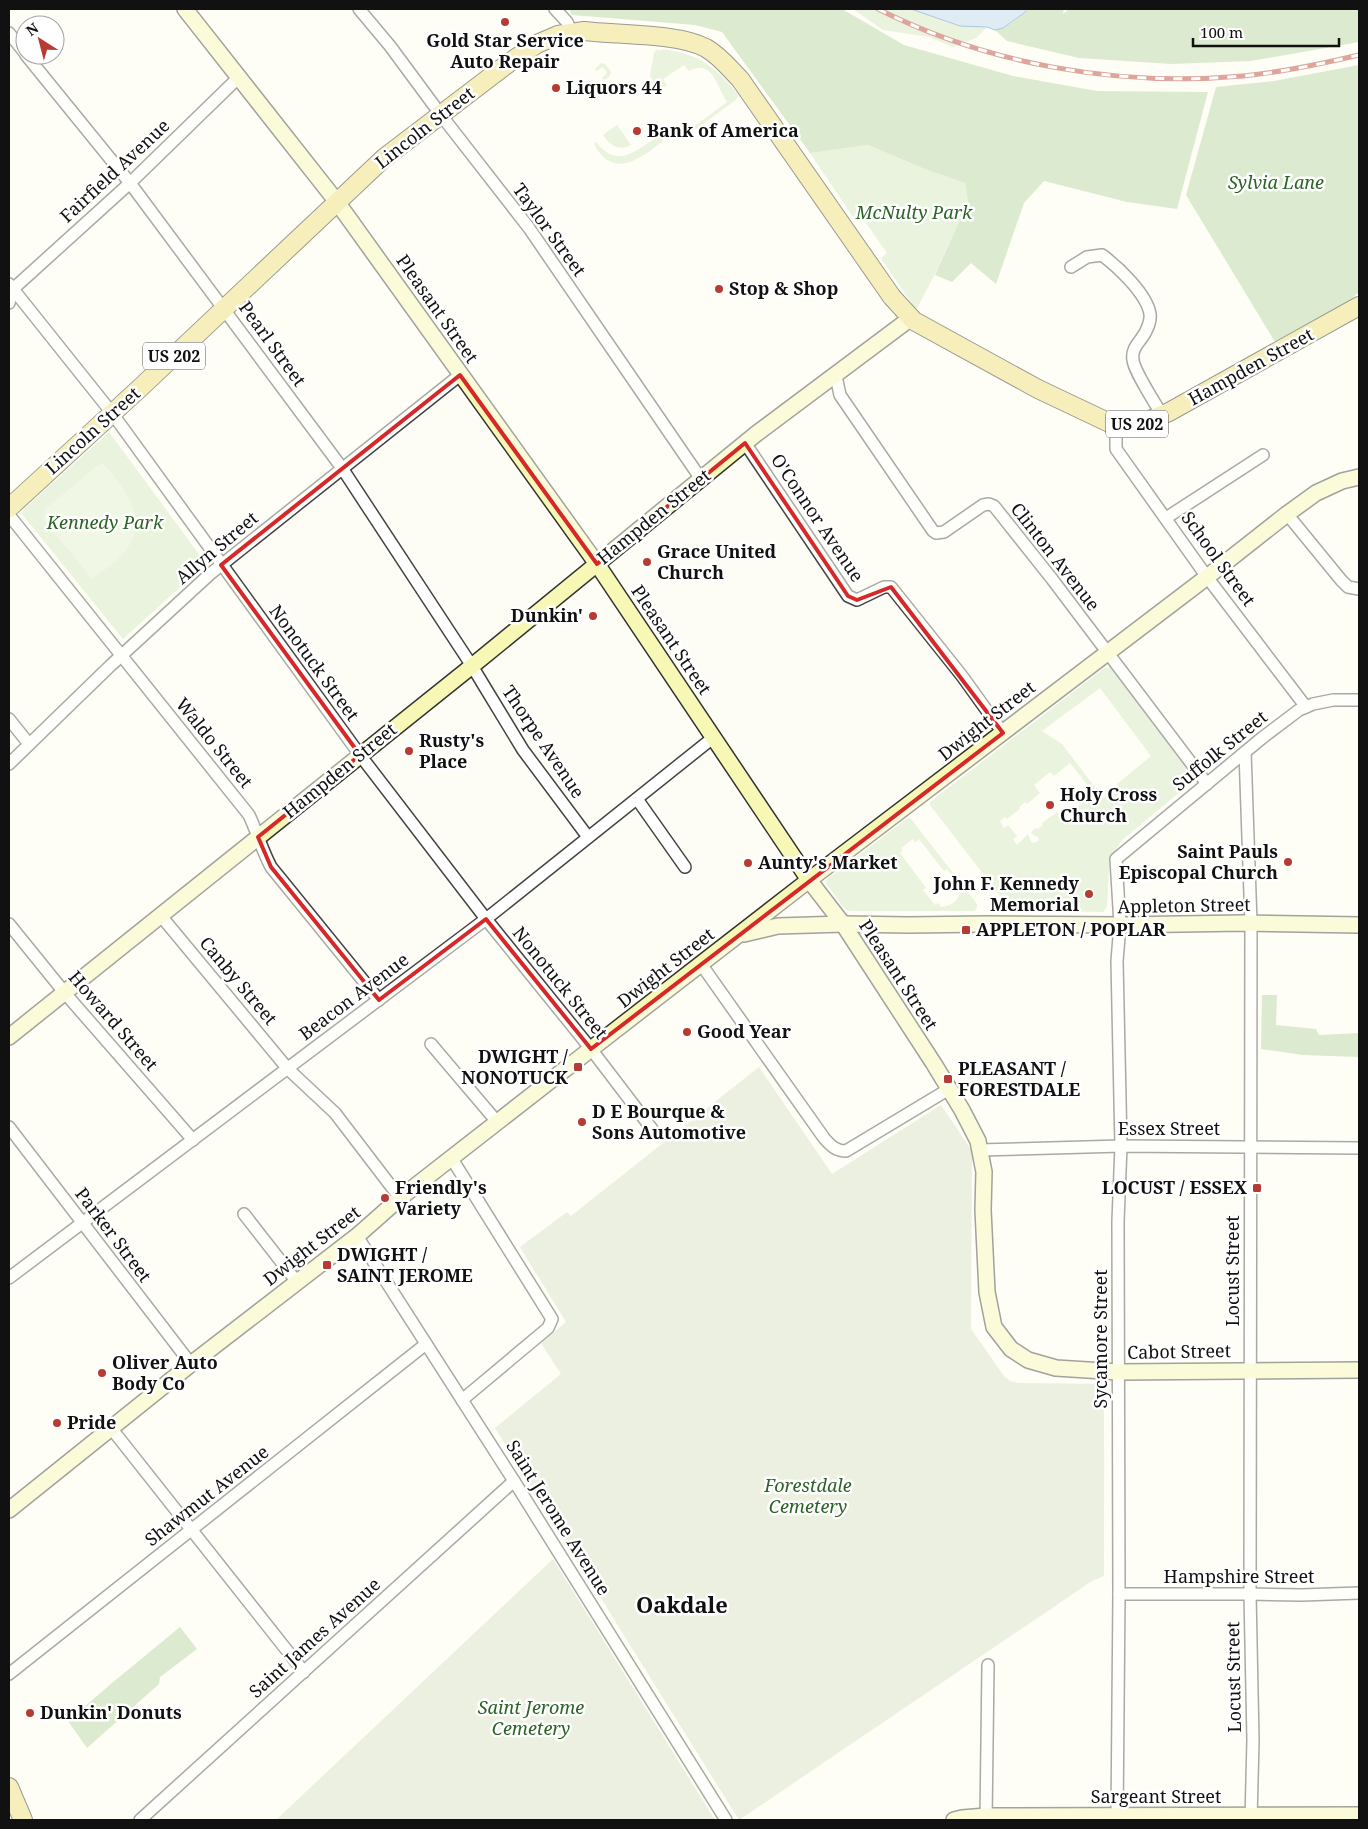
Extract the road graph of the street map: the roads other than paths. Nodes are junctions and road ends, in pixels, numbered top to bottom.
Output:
1 (185, 9) edge
2 (359, 9) edge
3 (555, 9) edge
4 (571, 32) junction
5 (35, 65) edge
6 (239, 77) junction
7 (441, 115) junction
8 (130, 183) junction
9 (337, 202) junction
10 (1071, 267) dead end
11 (10, 288) edge
12 (9, 303) edge
13 (1359, 306) edge
14 (224, 308) junction
15 (911, 318) junction
16 (460, 374) junction
17 (836, 376) junction
18 (112, 413) junction
19 (1162, 415) junction
20 (1116, 426) junction
21 (745, 443) junction
22 (1263, 455) dead end
23 (342, 468) junction
24 (1359, 477) edge
25 (701, 479) junction
26 (9, 508) edge
27 (1287, 514) junction
28 (9, 515) edge
29 (1166, 518) junction
30 (597, 564) junction
31 (221, 565) junction
32 (1207, 577) junction
33 (1359, 589) edge
34 (1107, 652) junction
35 (121, 656) junction
36 (472, 666) junction
37 (1359, 700) edge
38 (1306, 707) junction
39 (9, 719) edge
40 (1003, 733) junction
41 (714, 737) junction
42 (29, 744) junction
43 (1245, 752) junction
44 (360, 754) junction
45 (9, 764) edge
46 (1207, 784) junction
47 (637, 799) junction
48 (258, 837) junction
49 (588, 837) junction
50 (1116, 859) joint
51 (685, 867) dead end
52 (809, 880) junction
53 (161, 916) junction
54 (486, 919) junction
55 (9, 924) edge
56 (843, 924) junction
57 (1251, 924) junction
58 (1120, 925) junction
59 (1359, 925) edge
60 (740, 935) junction
61 (701, 964) junction
62 (64, 992) junction
63 (379, 1000) junction
64 (9, 1037) edge
65 (431, 1044) dead end
66 (591, 1050) junction
67 (288, 1069) junction
68 (949, 1089) junction
69 (498, 1123) junction
70 (9, 1127) edge
71 (652, 1129) dead end
72 (193, 1140) junction
73 (1121, 1146) junction
74 (1250, 1147) junction
75 (1359, 1148) edge
76 (979, 1150) junction
77 (452, 1158) junction
78 (400, 1198) junction
79 (244, 1214) dead end
80 (82, 1223) junction
81 (357, 1236) junction
82 (9, 1278) edge
83 (297, 1282) junction
84 (1006, 1343) joint
85 (426, 1344) junction
86 (191, 1364) junction
87 (1250, 1370) junction
88 (1359, 1370) edge
89 (1120, 1372) junction
90 (462, 1400) junction
91 (111, 1428) junction
92 (514, 1481) junction
93 (9, 1510) edge
94 (191, 1530) junction
95 (1359, 1593) edge
96 (1119, 1594) junction
97 (1250, 1594) junction
98 (988, 1665) dead end
99 (304, 1672) junction
100 (9, 1674) edge
101 (9, 1787) edge
102 (1359, 1815) edge
103 (986, 1818) edge
104 (1117, 1818) edge
105 (1251, 1818) edge
106 (24, 1820) edge
107 (140, 1820) edge
108 (726, 1820) edge
109 (954, 1820) edge

1 - 6 main road, Pleasant Street
2 - 7 street, Taylor Street
3 - 4 street
4 - 7 main road, Lincoln Street / US 202
4 - 15 main road, Lincoln Street / US 202
5 - 8 street, Pearl Street
6 - 8 street, Fairfield Avenue
6 - 9 main road, Pleasant Street
7 - 9 main road, Lincoln Street / US 202
7 - 25 street, Taylor Street
8 - 11 street, Fairfield Avenue
8 - 14 street, Pearl Street
9 - 14 main road, Lincoln Street / US 202
9 - 16 main road, Pleasant Street
10 - 19 street
11 - 12 street
11 - 18 street, Nonotuck Street
13 - 19 main road, Hampden Street / US 202
14 - 18 main road, Lincoln Street / US 202
14 - 23 street, Pearl Street
15 - 17 main road, Hampden Street
15 - 20 main road, US 202
16 - 23 street, Allyn Street
16 - 30 main road, Pleasant Street
17 - 21 main road, Hampden Street
17 - 34 street, Clinton Avenue
18 - 26 main road, Lincoln Street / US 202
18 - 31 street, Nonotuck Street
19 - 20 main road, Hampden Street / US 202
20 - 29 street, School Street
21 - 25 main road, Hampden Street
21 - 40 street, O'Connor Avenue
22 - 29 street
23 - 31 street, Allyn Street
23 - 36 street, Pearl Street
24 - 27 main road, Dwight Street
25 - 30 main road, Hampden Street
27 - 32 main road, Dwight Street
27 - 33 street
28 - 35 street, Waldo Street
29 - 32 street, School Street
30 - 36 main road, Hampden Street
30 - 41 main road, Pleasant Street
31 - 35 street, Allyn Street
31 - 44 street, Nonotuck Street
32 - 34 main road, Dwight Street
32 - 38 street, School Street
34 - 40 main road, Dwight Street
34 - 46 street, Clinton Avenue
35 - 42 street, Allyn Street
35 - 48 street, Waldo Street
36 - 44 main road, Hampden Street
36 - 49 street, Thorpe Avenue
37 - 38 street, Suffolk Street
38 - 43 street, Suffolk Street
39 - 42 street
40 - 52 main road, Dwight Street
41 - 47 street, Beacon Avenue
41 - 52 main road, Pleasant Street
42 - 45 street, Allyn Street
43 - 46 street, Suffolk Street
43 - 57 street, Locust Street
44 - 48 main road, Hampden Street
44 - 54 street, Nonotuck Street
46 - 50 street, Suffolk Street
47 - 49 street, Beacon Avenue
47 - 51 street
48 - 53 main road, Hampden Street
48 - 63 street, Waldo Street
49 - 54 street, Beacon Avenue
50 - 58 street, Sycamore Street
52 - 56 main road, Pleasant Street
52 - 60 main road, Dwight Street
53 - 62 main road, Hampden Street
53 - 67 street, Canby Street
54 - 63 street, Beacon Avenue
54 - 66 street, Nonotuck Street
55 - 62 street, Howard Street
56 - 58 main road, Appleton Street
56 - 60 main road, Appleton Street
56 - 68 main road, Pleasant Street
57 - 58 main road, Appleton Street
57 - 59 main road, Appleton Street
57 - 74 street, Locust Street
58 - 73 street, Sycamore Street
60 - 61 main road, Dwight Street
61 - 66 main road, Dwight Street
61 - 68 street
62 - 64 main road, Hampden Street
62 - 72 street, Howard Street
63 - 67 street, Beacon Avenue
65 - 69 street
66 - 69 main road, Dwight Street
66 - 71 street, Nonotuck Street
67 - 72 street, Beacon Avenue
67 - 78 street, Canby Street
68 - 76 main road, Pleasant Street
69 - 77 main road, Dwight Street
70 - 80 street, Parker Street
72 - 80 street, Beacon Avenue
73 - 74 street, Essex Street
73 - 76 street, Essex Street
73 - 89 street, Sycamore Street
74 - 75 street, Essex Street
74 - 87 street, Locust Street
76 - 84 main road, Pleasant Street
77 - 78 main road, Dwight Street
77 - 90 street
78 - 81 main road, Dwight Street
79 - 83 street
80 - 82 street, Beacon Avenue
80 - 86 street, Parker Street
81 - 83 main road, Dwight Street
81 - 85 street, Saint Jerome Avenue
83 - 86 main road, Dwight Street
84 - 89 main road, Cabot Street
85 - 90 street, Saint Jerome Avenue
85 - 94 street, Shawmut Avenue
86 - 91 main road, Dwight Street
87 - 88 main road, Cabot Street
87 - 89 main road, Cabot Street
87 - 97 street, Locust Street
89 - 96 street, Sycamore Street
90 - 92 street, Saint Jerome Avenue
91 - 93 main road, Dwight Street
91 - 94 street
92 - 99 street, Saint James Avenue
92 - 108 street, Saint Jerome Avenue
94 - 99 street
94 - 100 street, Shawmut Avenue
95 - 97 street, Hampshire Street
96 - 97 street, Hampshire Street
96 - 104 street, Sycamore Street
97 - 105 street, Locust Street
98 - 103 street
99 - 107 street, Saint James Avenue
101 - 106 main road
102 - 105 main road, Sargeant Street
103 - 104 main road, Sargeant Street
103 - 109 main road, Sargeant Street
104 - 105 main road, Sargeant Street

